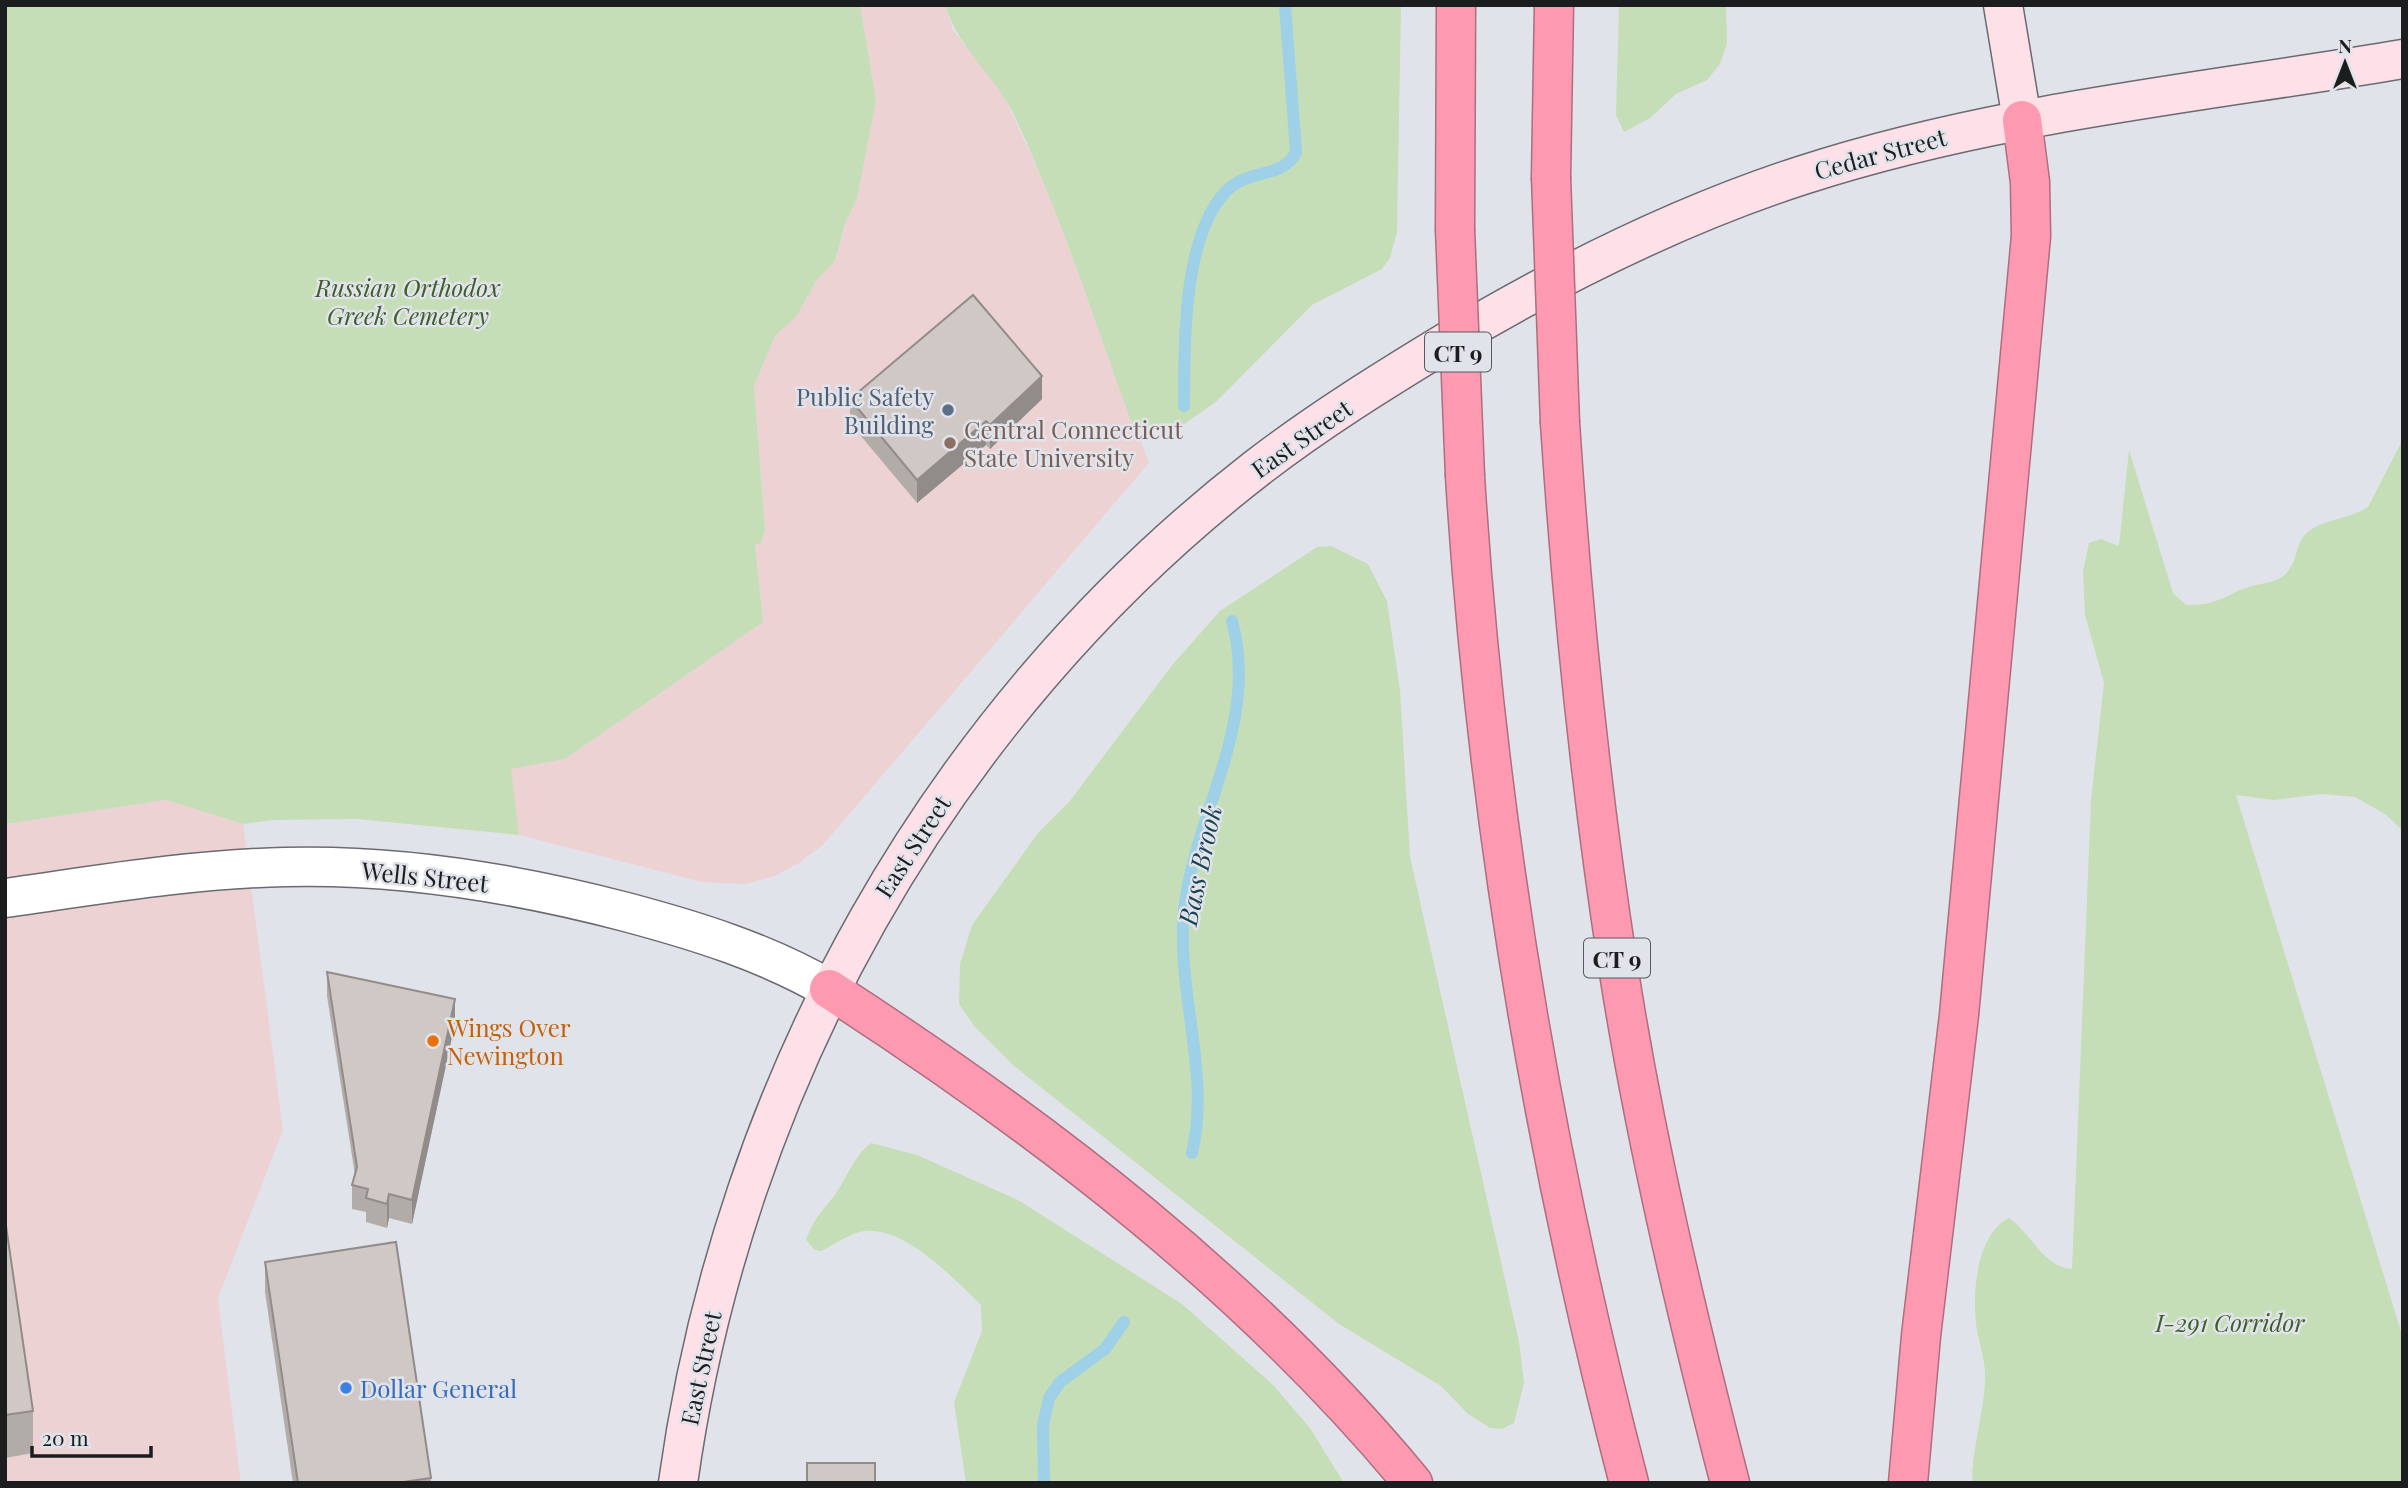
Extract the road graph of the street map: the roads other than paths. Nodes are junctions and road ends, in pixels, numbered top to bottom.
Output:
1 (1456, 5) edge
2 (1554, 5) edge
3 (2003, 5) edge
4 (2403, 60) edge
5 (2022, 120) junction
6 (1398, 372) joint
7 (5, 898) edge
8 (829, 989) junction
9 (678, 1483) edge
10 (1413, 1483) edge
11 (1629, 1483) edge
12 (1730, 1483) edge
13 (1908, 1483) edge

1 - 11 highway, CT 9, bridge
2 - 12 highway, CT 9, bridge
3 - 5 main road
4 - 5 main road, Cedar Street
5 - 6 main road, Cedar Street
5 - 13 highway
6 - 8 main road, East Street
7 - 8 street, Wells Street
8 - 9 main road, East Street
8 - 10 highway

